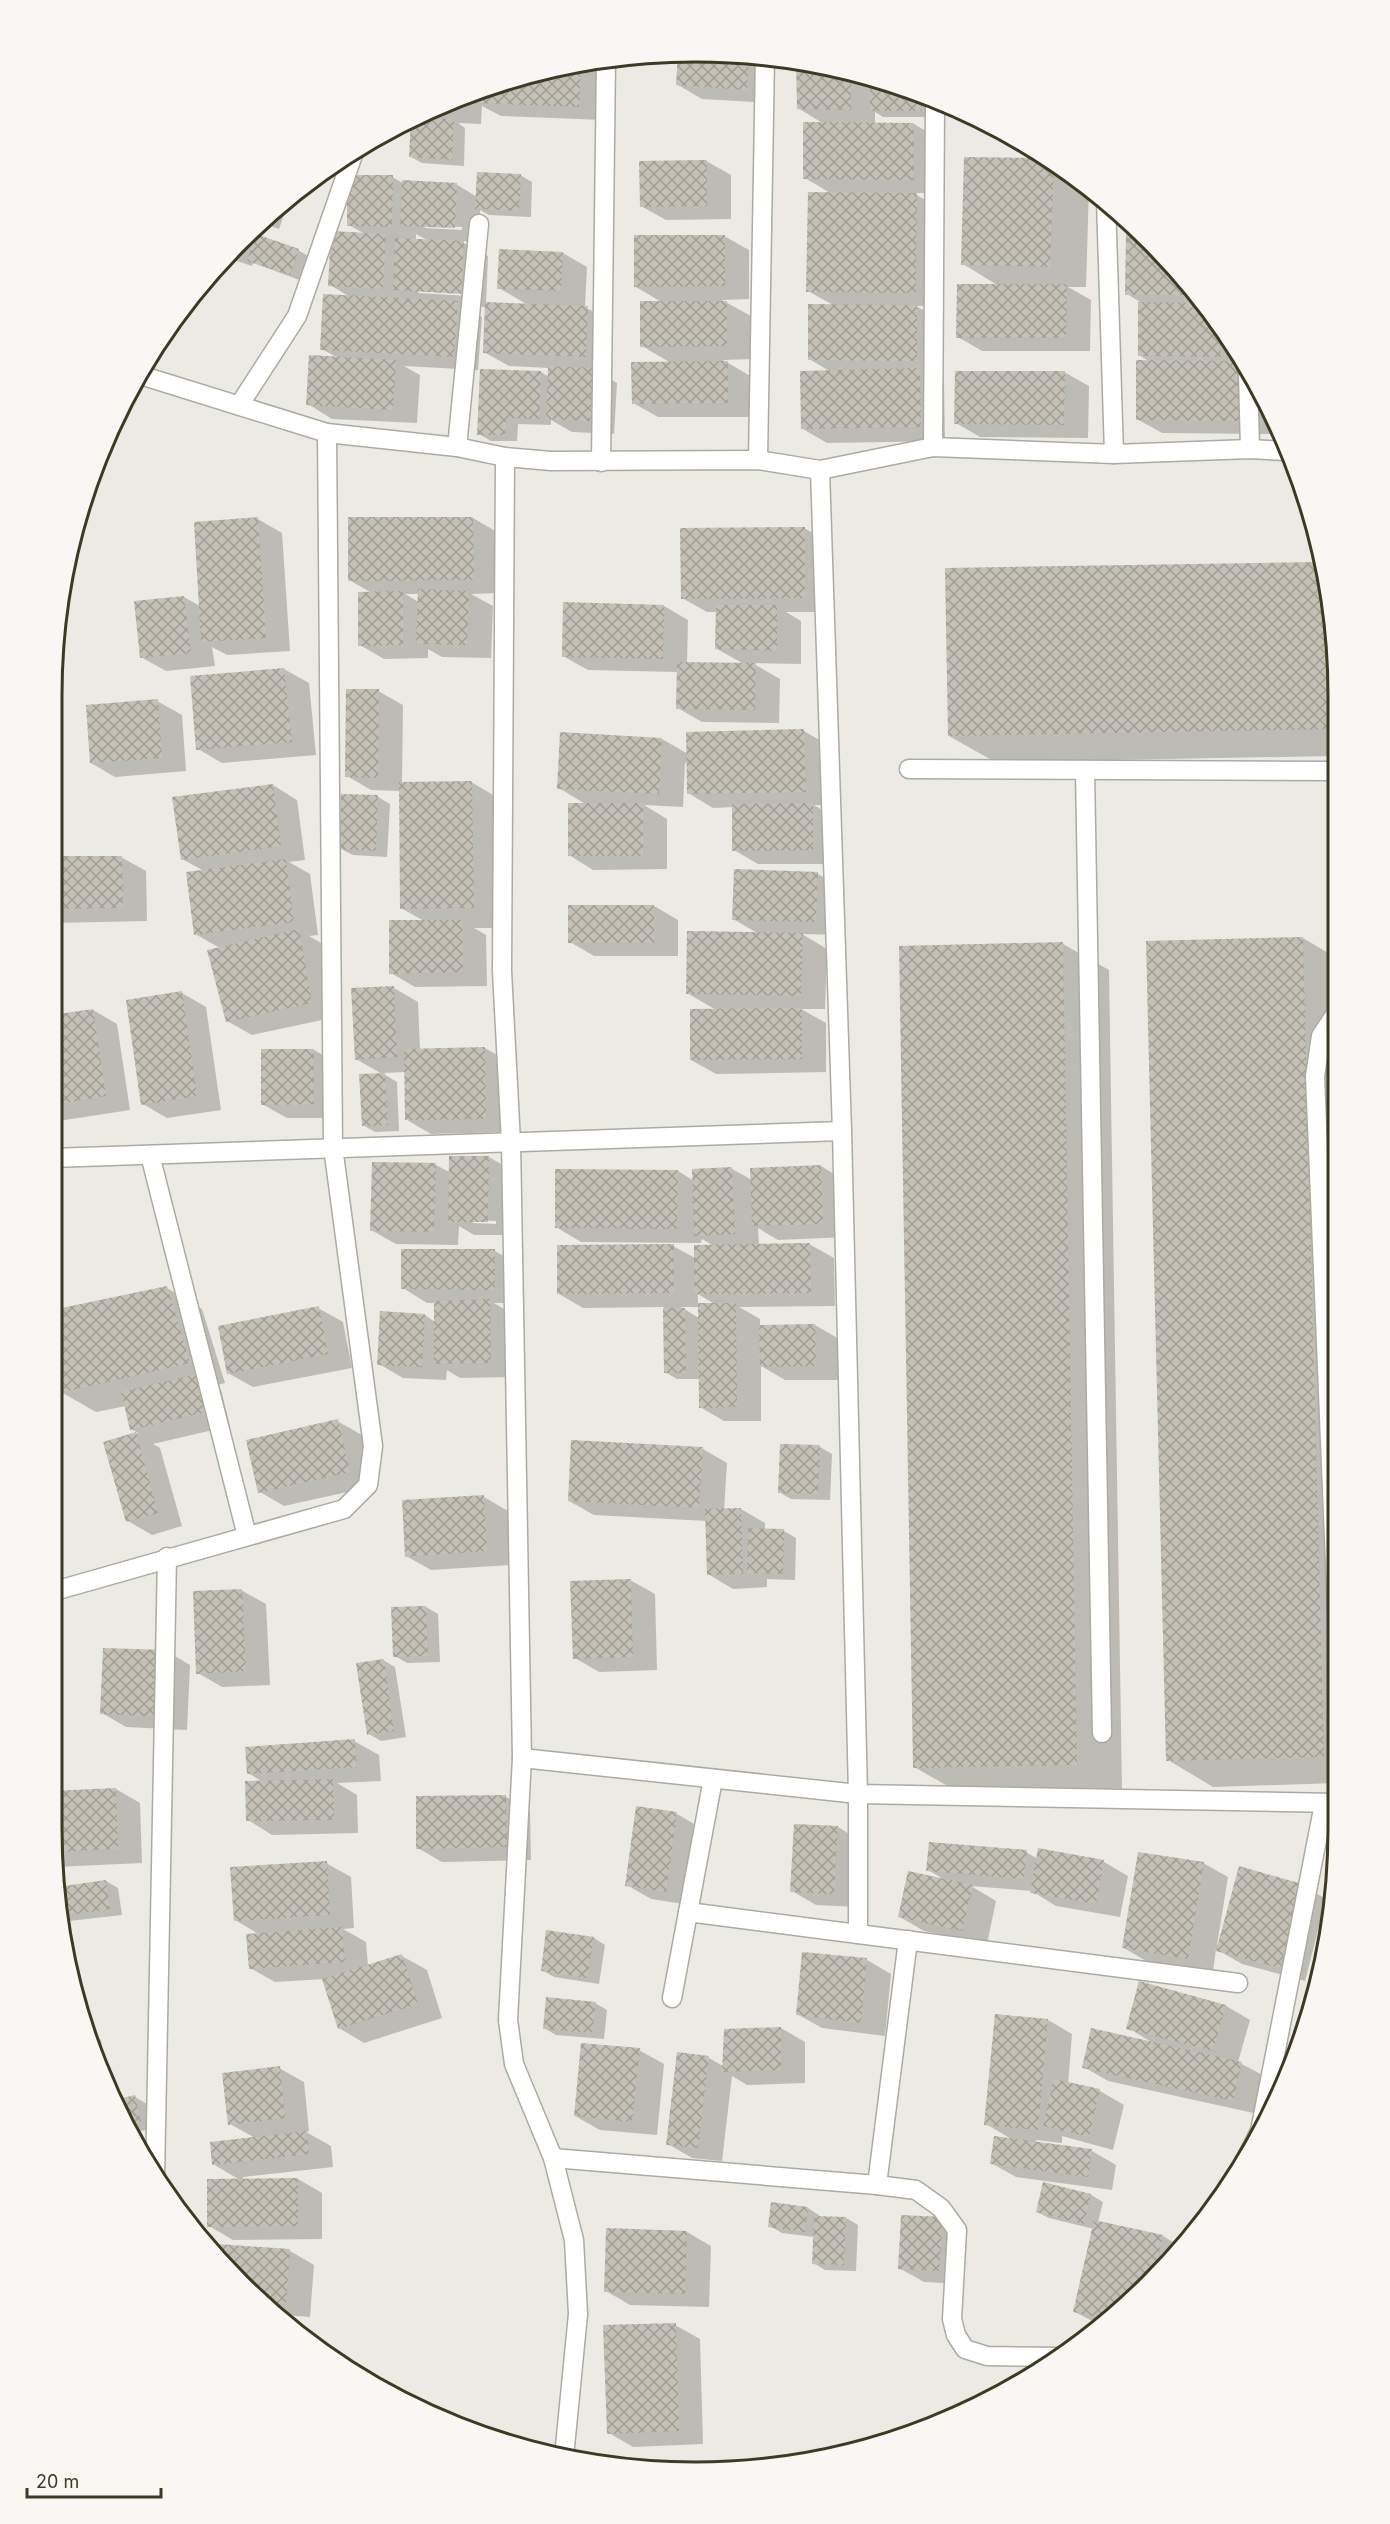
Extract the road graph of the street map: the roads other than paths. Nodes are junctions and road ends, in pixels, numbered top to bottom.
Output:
1 (765, 66) edge
2 (606, 68) edge
3 (935, 109) edge
4 (350, 164) edge
5 (1106, 213) edge
6 (479, 224) dead end
7 (147, 377) edge
8 (1248, 386) edge
9 (240, 404) junction
10 (327, 433) junction
11 (457, 447) junction
12 (933, 447) junction
13 (1250, 449) junction
14 (1279, 451) edge
15 (1114, 454) junction
16 (505, 457) junction
17 (758, 460) junction
18 (601, 462) junction
19 (820, 470) junction
20 (909, 769) dead end
21 (1084, 770) junction
22 (1328, 771) edge
23 (1328, 1026) edge
24 (842, 1131) junction
25 (511, 1142) junction
26 (333, 1147) junction
27 (150, 1155) junction
28 (62, 1158) edge
29 (1328, 1392) edge
30 (247, 1536) junction
31 (167, 1557) junction
32 (62, 1589) edge
33 (1102, 1733) dead end
34 (522, 1758) junction
35 (713, 1779) junction
36 (858, 1794) junction
37 (1328, 1803) edge
38 (1328, 1817) edge
39 (688, 1912) junction
40 (858, 1934) junction
41 (909, 1940) junction
42 (1238, 1983) dead end
43 (672, 1998) dead end
44 (1266, 2101) edge
45 (553, 2158) junction
46 (155, 2161) edge
47 (877, 2185) junction
48 (1046, 2357) edge
49 (565, 2449) edge

1 - 17 street
2 - 18 street
3 - 12 street
4 - 9 street
5 - 15 street
6 - 11 street
7 - 9 street
8 - 13 street
9 - 10 street
10 - 11 street
10 - 26 street
11 - 16 street
12 - 15 street
12 - 19 street
13 - 14 street
13 - 15 street
16 - 18 street
16 - 25 street
17 - 18 street
17 - 19 street
19 - 24 street
20 - 21 street
21 - 22 street
21 - 33 street
23 - 29 street
24 - 25 street
24 - 36 street
25 - 26 street
25 - 34 street
26 - 27 street
26 - 30 street
27 - 28 street
27 - 30 street
30 - 31 street
31 - 32 street
31 - 46 street
34 - 35 street
34 - 45 street
35 - 36 street
35 - 39 street
36 - 37 street
36 - 40 street
38 - 44 street
39 - 40 street
39 - 43 street
40 - 41 street
41 - 42 street
41 - 47 street
45 - 47 street
45 - 49 street
47 - 48 street

